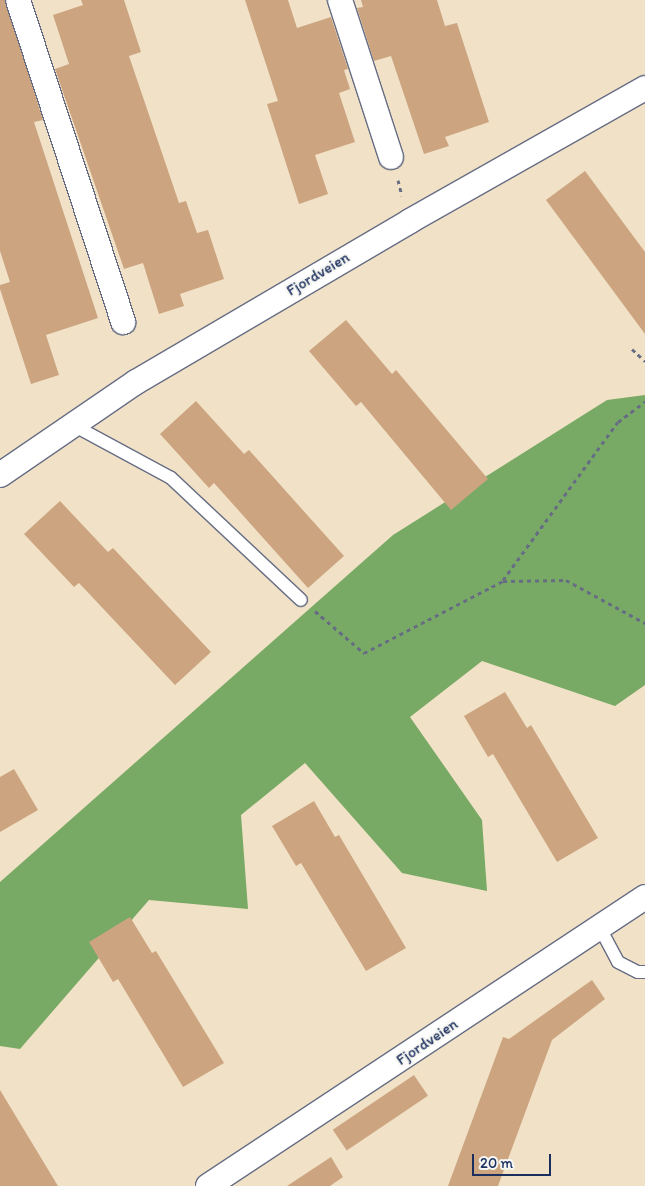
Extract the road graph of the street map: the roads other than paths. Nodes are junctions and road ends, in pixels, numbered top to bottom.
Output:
1 (18, 0) edge
2 (340, 0) edge
3 (645, 88) edge
4 (390, 157) road end
5 (122, 322) dead end
6 (73, 425) junction
7 (0, 474) edge
8 (301, 600) road end
9 (645, 898) edge
10 (600, 928) junction
11 (645, 972) edge
12 (208, 1186) edge

1 - 5 street
2 - 4 street
3 - 6 street, Fjordveien
6 - 7 street, Fjordveien
6 - 8 lane
9 - 10 street, Fjordveien
10 - 11 lane
10 - 12 street, Fjordveien

